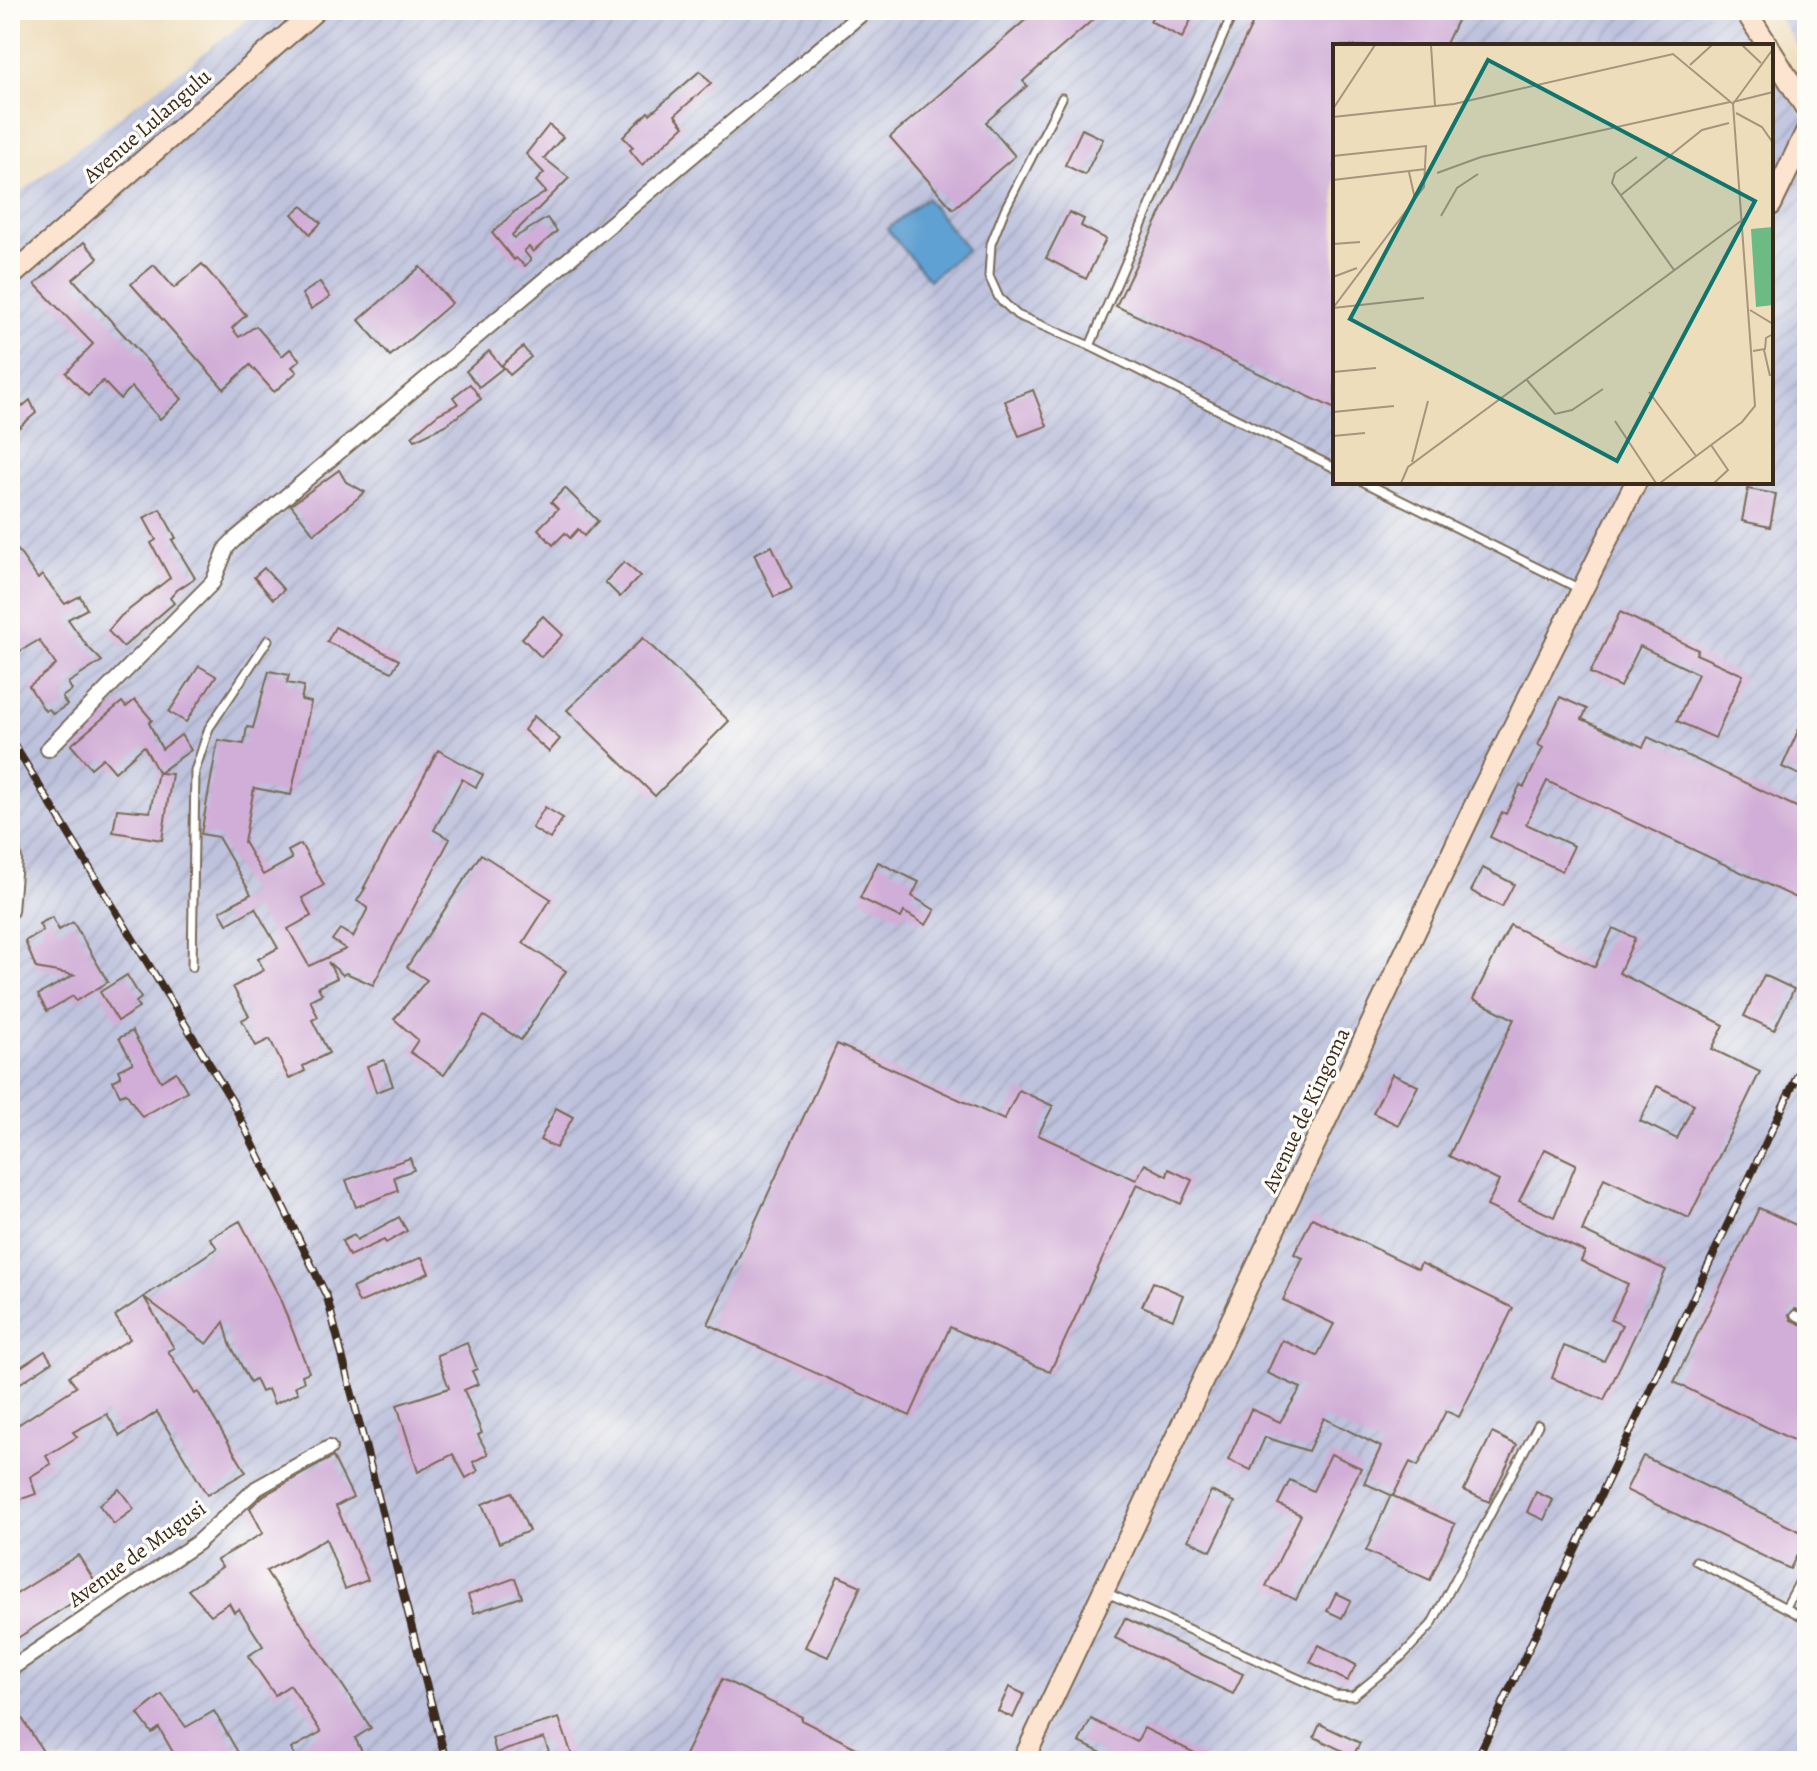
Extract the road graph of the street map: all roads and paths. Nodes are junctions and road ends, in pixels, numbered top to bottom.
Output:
1 (316, 10) edge
2 (866, 10) edge
3 (1234, 10) edge
4 (1745, 10) edge
5 (1767, 44) edge
6 (1773, 54) edge
7 (1062, 98) dead end
8 (1807, 110) edge
9 (1807, 130) edge
10 (1773, 201) edge
11 (10, 277) edge
12 (1090, 346) junction
13 (1333, 467) edge
14 (1368, 484) edge
15 (1635, 484) edge
16 (1582, 590) junction
17 (268, 640) dead end
18 (48, 749) dead end
19 (10, 833) edge
20 (10, 911) edge
21 (192, 967) dead end
22 (1795, 1315) dead end
23 (1807, 1321) edge
24 (1538, 1425) dead end
25 (329, 1448) dead end
26 (1696, 1561) dead end
27 (1807, 1568) edge
28 (1103, 1591) junction
29 (1786, 1607) junction
30 (1807, 1619) edge
31 (10, 1669) edge
32 (1023, 1761) edge

1 - 11 street, Avenue Lulangulu
2 - 18 street
3 - 12 lane
4 - 5 street
6 - 8 street
7 - 12 lane
9 - 10 street
12 - 13 lane
14 - 16 lane
15 - 16 street, Avenue de Kingoma
16 - 28 street, Avenue de Kingoma
17 - 21 lane
19 - 20 street
22 - 23 lane
24 - 28 lane
25 - 31 street, Avenue de Mugusi
26 - 29 lane
27 - 29 lane
28 - 32 street, Avenue de Kingoma
29 - 30 lane

